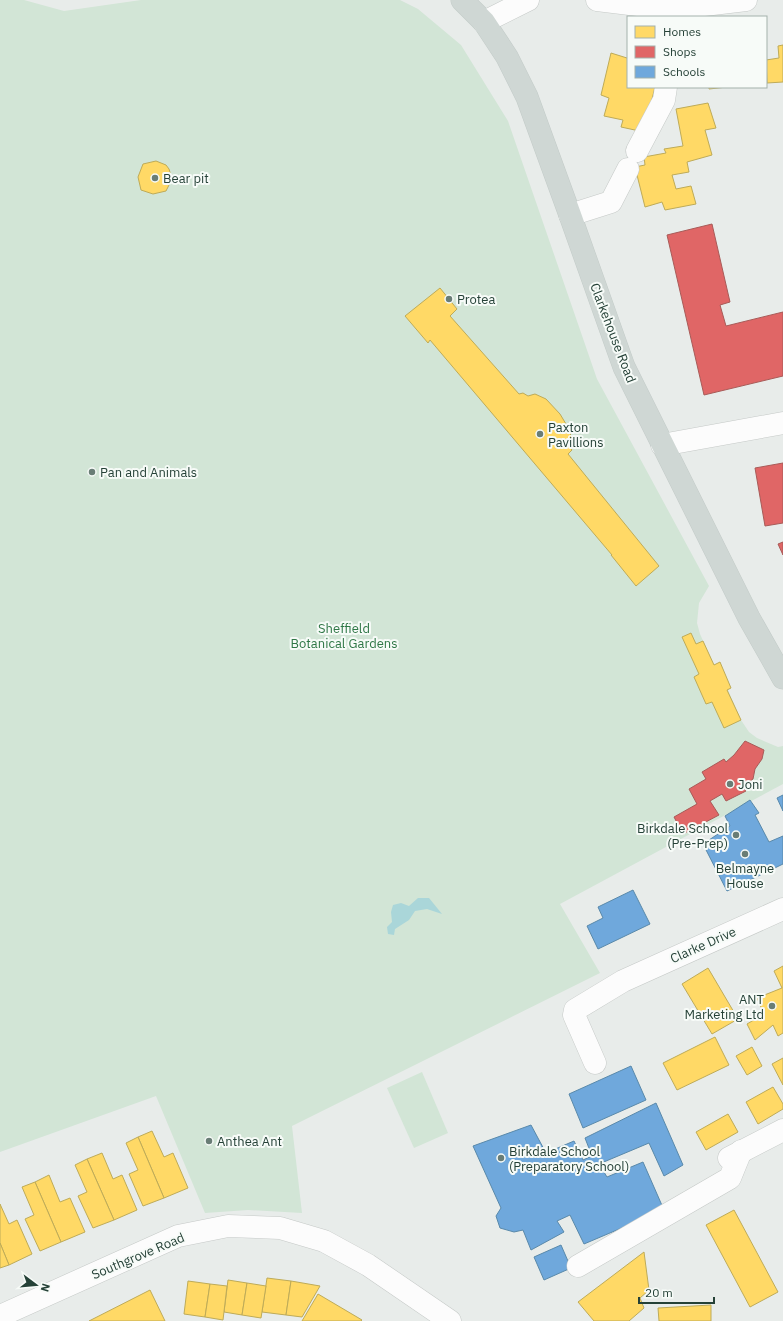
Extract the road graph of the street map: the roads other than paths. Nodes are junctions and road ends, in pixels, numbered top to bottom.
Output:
1 (462, 0) edge
2 (528, 0) edge
3 (597, 0) edge
4 (746, 0) edge
5 (704, 3) edge
6 (680, 11) edge
7 (484, 22) junction
8 (666, 88) edge
9 (570, 215) junction
10 (783, 423) edge
11 (662, 444) junction
12 (783, 678) edge
13 (783, 909) edge
14 (595, 1063) dead end
15 (783, 1130) edge
16 (578, 1266) dead end
17 (0, 1316) edge
18 (450, 1321) edge

1 - 7 main road, Clarkehouse Road
2 - 7 street
3 - 6 street
4 - 5 street
5 - 6 street
7 - 9 main road, Clarkehouse Road
8 - 9 street
9 - 11 main road, Clarkehouse Road
10 - 11 street
11 - 12 main road, Clarkehouse Road
13 - 14 street, Clarke Drive
15 - 16 street
17 - 18 street, Southgrove Road

